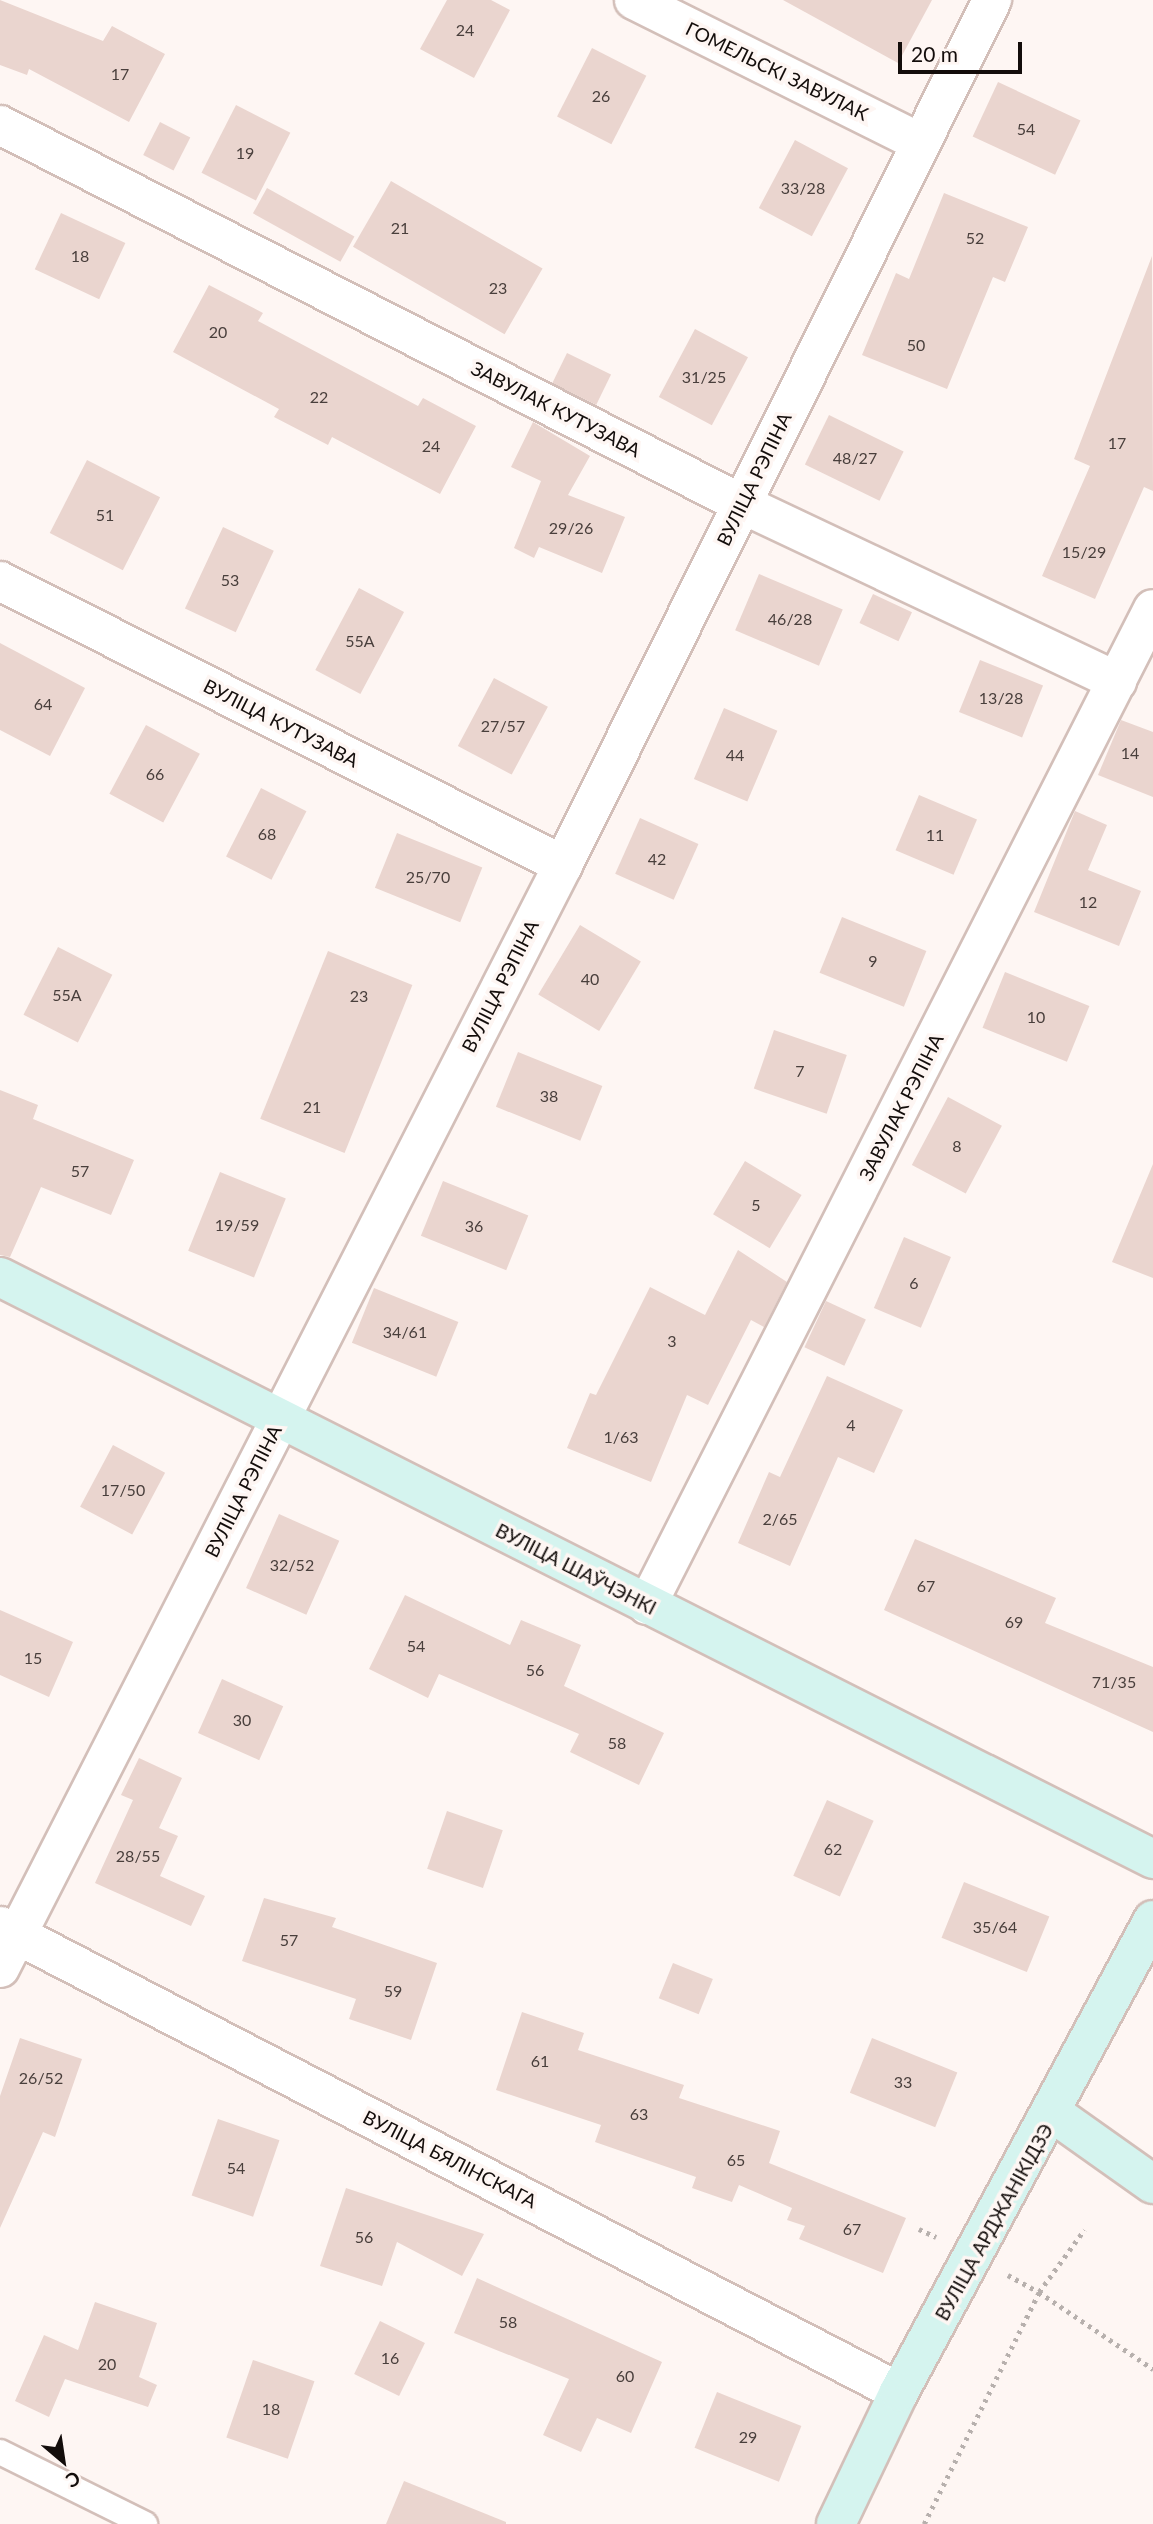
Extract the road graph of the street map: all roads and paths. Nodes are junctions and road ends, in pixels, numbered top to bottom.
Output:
1 (634, 0) edge
2 (992, 0) edge
3 (0, 125) edge
4 (919, 142) junction
5 (742, 504) junction
6 (0, 581) edge
7 (1153, 609) edge
8 (1117, 681) junction
9 (563, 864) junction
10 (0, 1277) edge
11 (280, 1417) junction
12 (648, 1605) junction
13 (1153, 1859) edge
14 (1153, 1920) edge
15 (8, 1930) edge
16 (0, 1968) edge
17 (1054, 2114) junction
18 (1153, 2183) edge
19 (1153, 2369) edge
20 (899, 2392) junction
21 (0, 2452) edge
22 (145, 2524) edge
23 (836, 2524) edge
24 (924, 2524) edge

1 - 4 street, ГОМЕЛЬСКІ ЗАВУЛАК
2 - 4 street, ВУЛІЦА РЭПІНА
3 - 5 street, ЗАВУЛАК КУТУЗАВА
4 - 5 street, ВУЛІЦА РЭПІНА
5 - 8 street, ЗАВУЛАК КУТУЗАВА
5 - 9 street, ВУЛІЦА РЭПІНА
6 - 9 street, ВУЛІЦА КУТУЗАВА
7 - 8 street, ЗАВУЛАК РЭПІНА
8 - 12 street, ЗАВУЛАК РЭПІНА
9 - 11 street, ВУЛІЦА РЭПІНА
10 - 11 street, ВУЛІЦА ШАЎЧЭНКІ
11 - 12 street, ВУЛІЦА ШАЎЧЭНКІ
11 - 15 street, ВУЛІЦА РЭПІНА
12 - 13 street, ВУЛІЦА ШАЎЧЭНКІ
14 - 17 street, ВУЛІЦА АРДЖАНІКІДЗЭ
15 - 16 street, ВУЛІЦА РЭПІНА
15 - 20 street, ВУЛІЦА БЯЛІНСКАГА
17 - 18 street
17 - 20 street, ВУЛІЦА АРДЖАНІКІДЗЭ
19 - 24 path
20 - 23 street, ВУЛІЦА АРДЖАНІКІДЗЭ
21 - 22 lane

